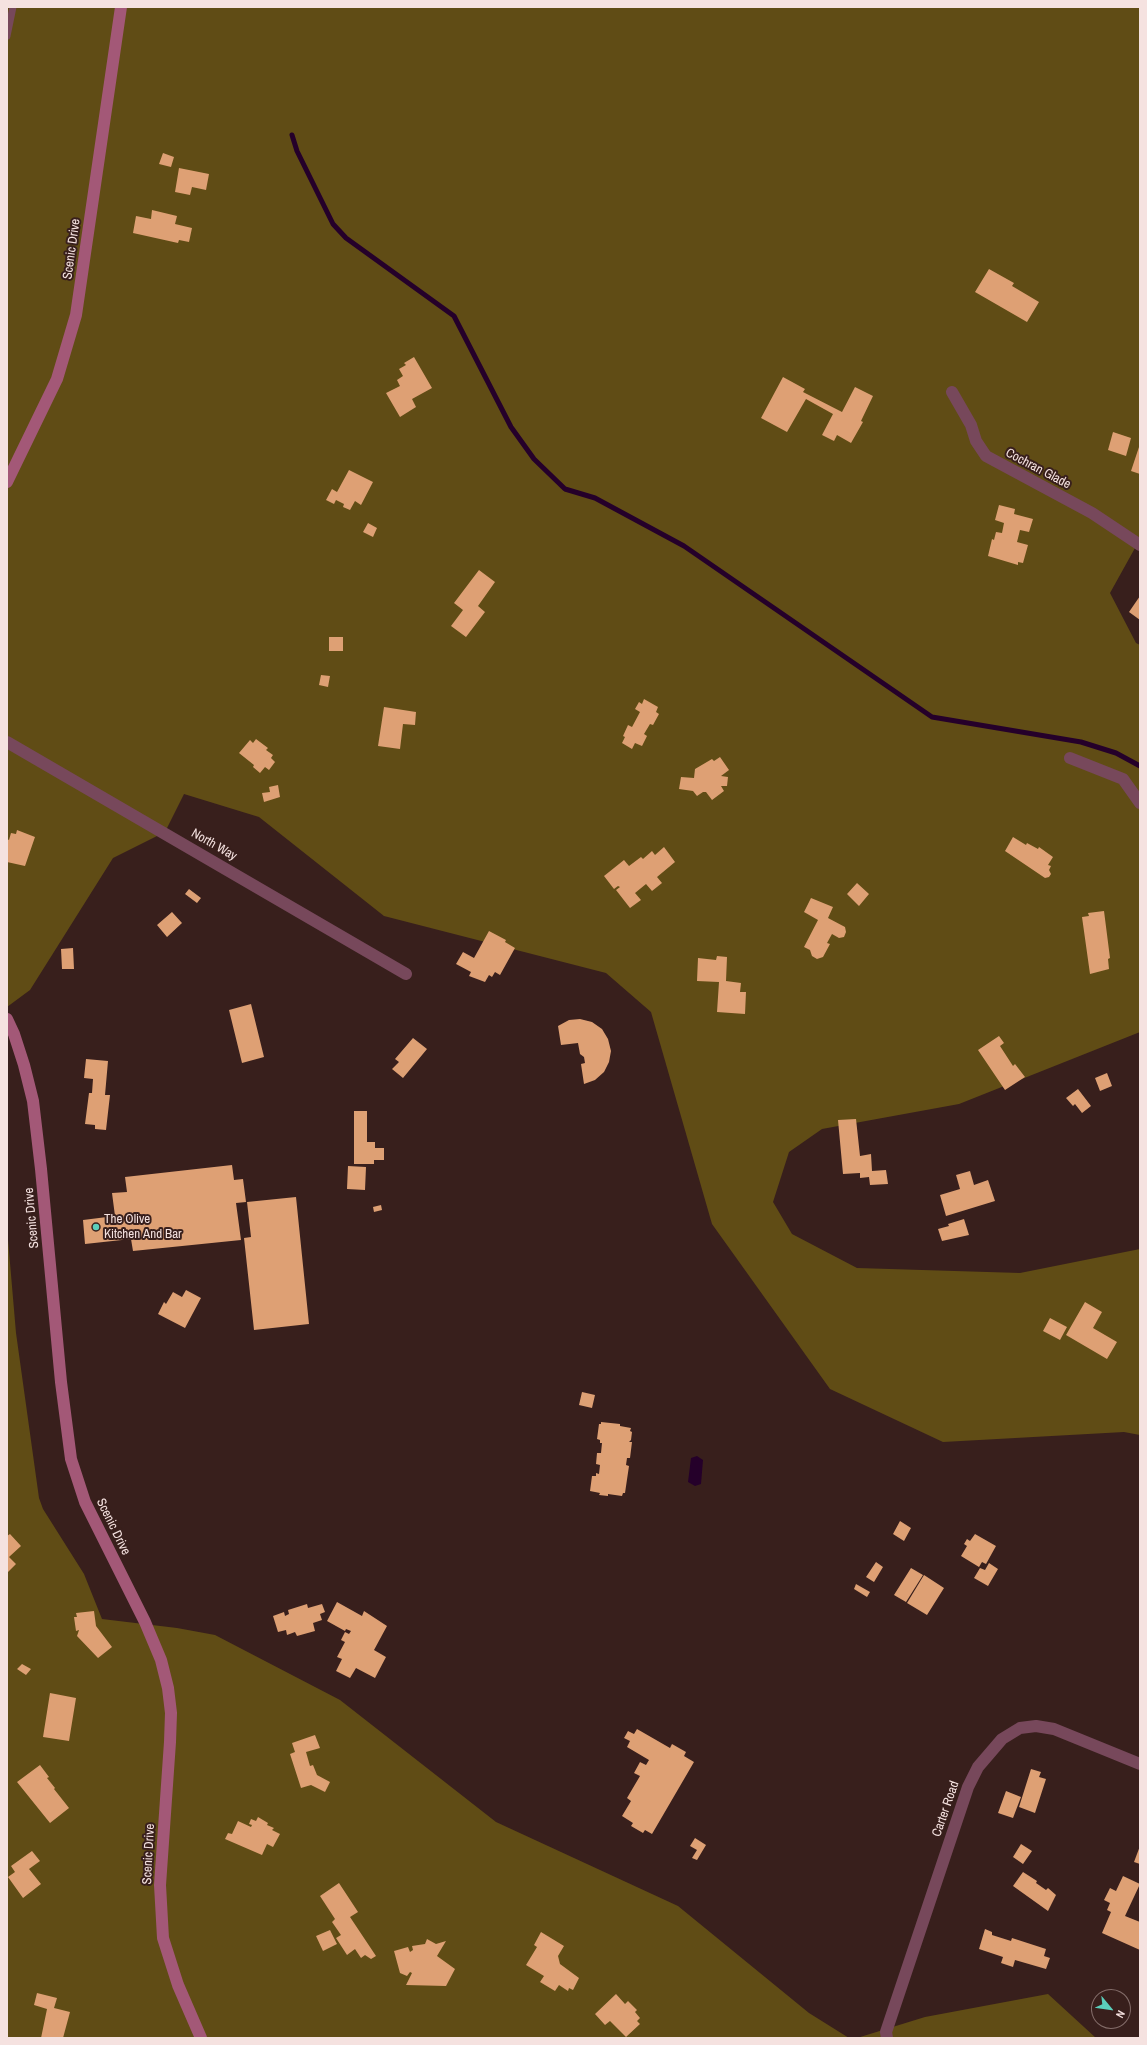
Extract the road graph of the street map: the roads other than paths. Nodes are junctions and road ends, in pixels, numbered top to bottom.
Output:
1 (13, 7) edge
2 (121, 7) edge
3 (7, 36) edge
4 (952, 392) dead end
5 (7, 482) edge
6 (1140, 545) edge
7 (7, 742) edge
8 (1070, 758) dead end
9 (1140, 803) edge
10 (406, 974) dead end
11 (7, 1019) edge
12 (1140, 1764) edge
13 (201, 2038) edge
14 (886, 2038) edge

1 - 3 lane
2 - 5 street, Scenic Drive
4 - 6 street, Cochran Glade
7 - 10 street, North Way
8 - 9 street
11 - 13 street, Scenic Drive
12 - 14 street, Carter Road

